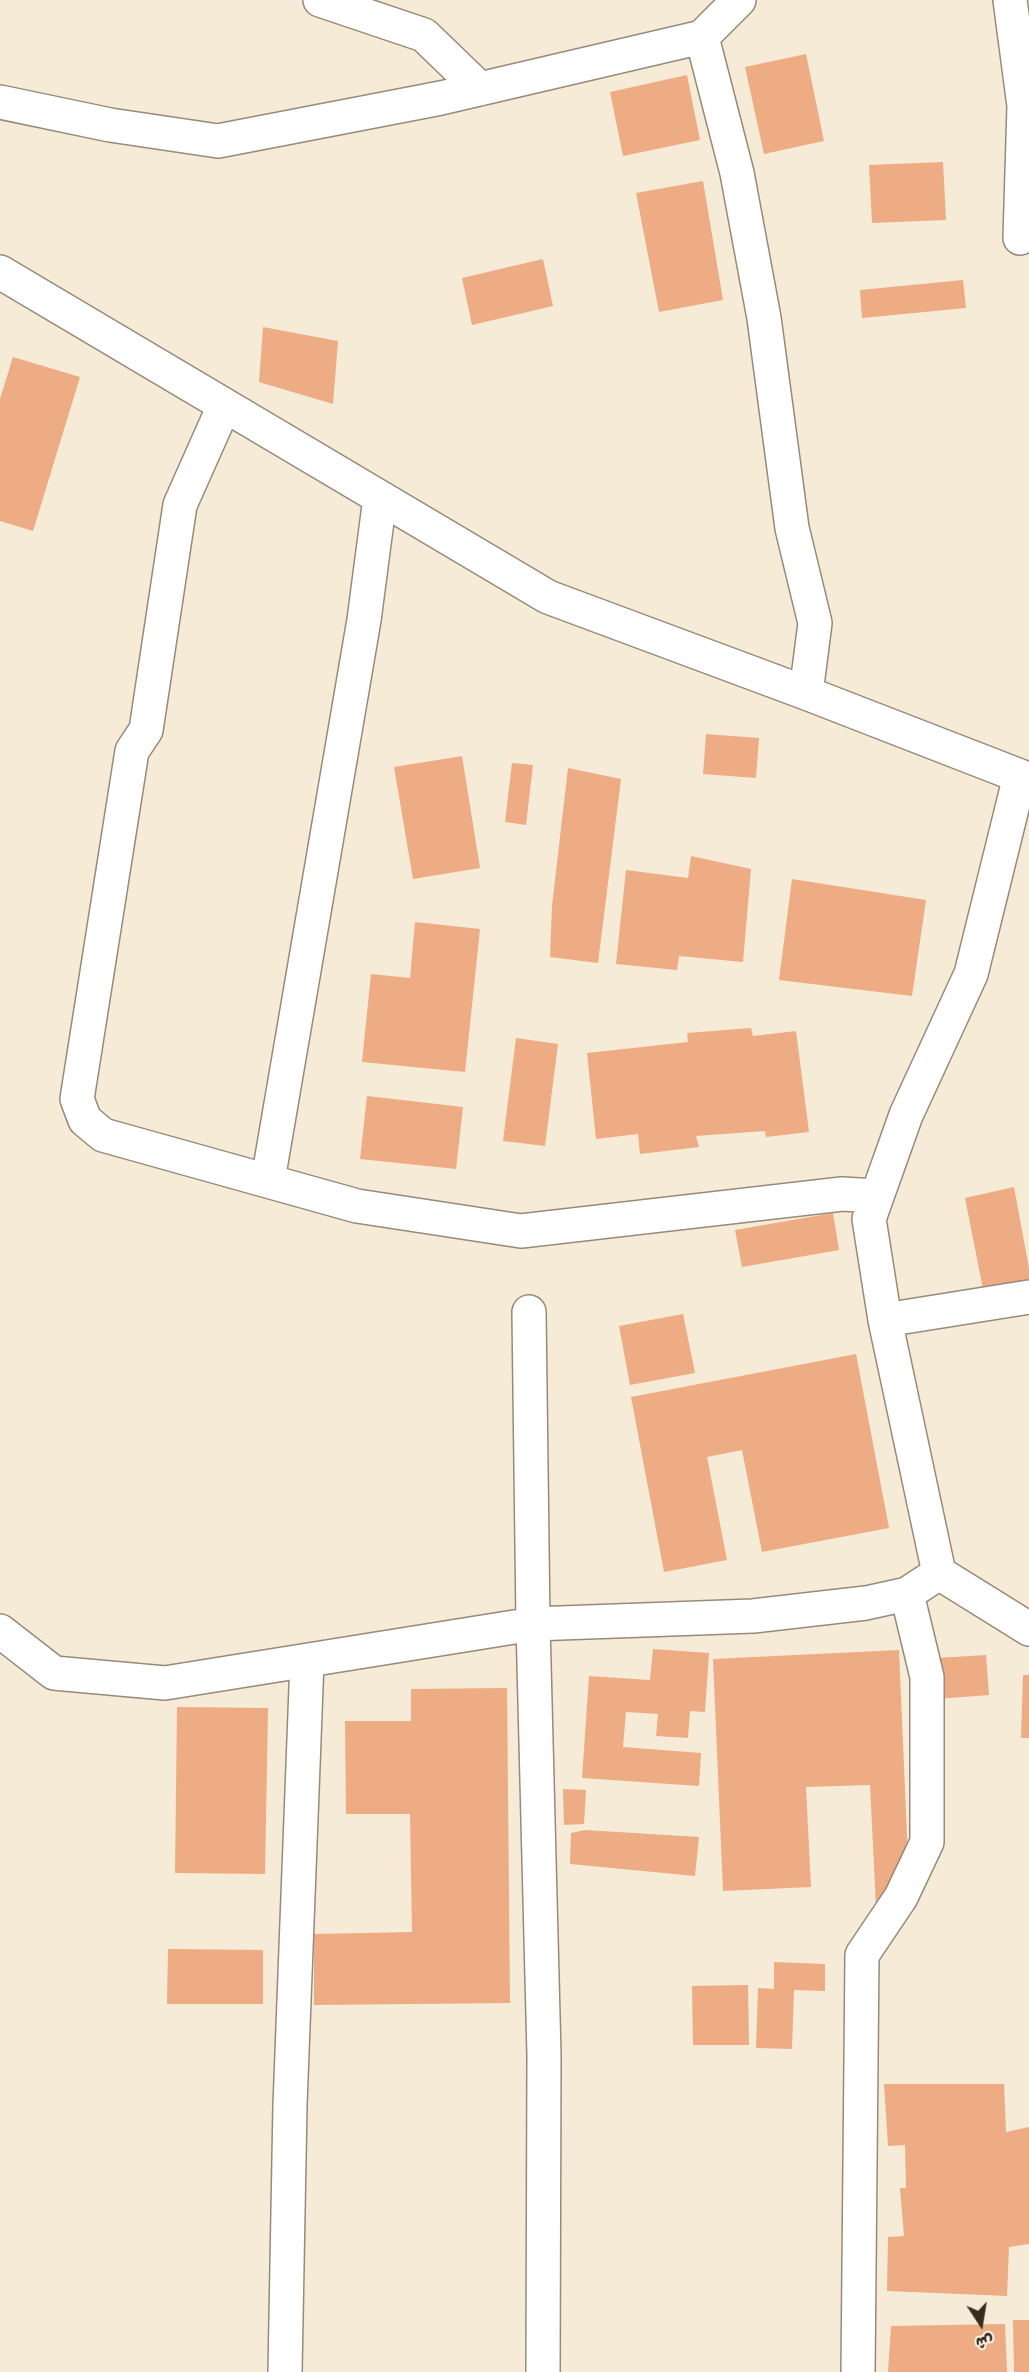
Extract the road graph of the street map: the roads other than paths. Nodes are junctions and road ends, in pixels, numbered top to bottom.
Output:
1 (320, 0) edge
2 (739, 0) edge
3 (1010, 0) edge
4 (702, 37) junction
5 (480, 89) junction
6 (0, 102) edge
7 (1020, 238) dead end
8 (0, 272) edge
9 (224, 406) junction
10 (380, 498) junction
11 (806, 693) junction
12 (1024, 779) edge
13 (268, 1180) junction
14 (878, 1196) junction
15 (1029, 1297) edge
16 (529, 1312) dead end
17 (885, 1320) junction
18 (939, 1573) junction
19 (907, 1594) junction
20 (533, 1624) junction
21 (1029, 1629) edge
22 (0, 1631) edge
23 (307, 1661) junction
24 (285, 2372) edge
25 (543, 2372) edge
26 (858, 2372) edge

1 - 5 street
2 - 4 street
3 - 7 street
4 - 5 street
4 - 11 street
5 - 6 street
8 - 9 street
9 - 10 street
9 - 13 street
10 - 11 street
10 - 13 street
11 - 12 street
12 - 14 street
13 - 14 street
14 - 17 street
15 - 17 street
16 - 20 street
17 - 18 street
18 - 19 street
18 - 21 street
19 - 20 street
19 - 26 street
20 - 23 street
20 - 25 street
22 - 23 street
23 - 24 street

